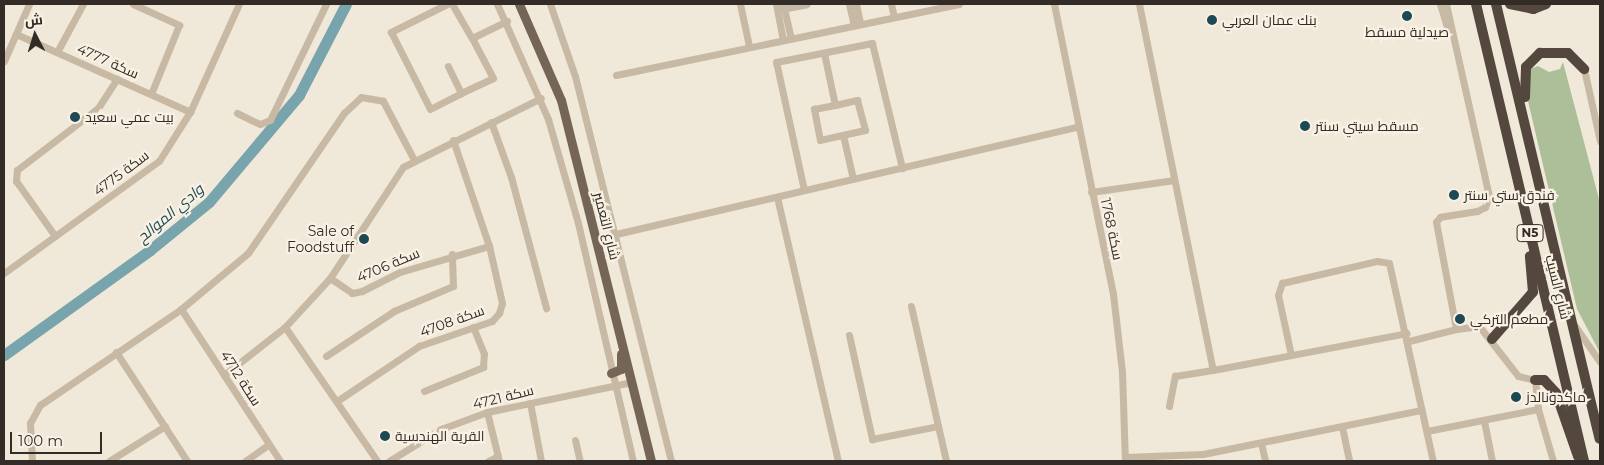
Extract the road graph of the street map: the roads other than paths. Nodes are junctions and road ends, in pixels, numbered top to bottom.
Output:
1 (30, 4) edge
2 (83, 4) edge
3 (133, 4) edge
4 (240, 4) edge
5 (326, 4) edge
6 (447, 4) edge
7 (452, 4) edge
8 (497, 4) edge
9 (519, 4) edge
10 (550, 4) edge
11 (740, 4) edge
12 (807, 4) edge
13 (849, 4) edge
14 (856, 4) edge
15 (891, 4) edge
16 (959, 4) edge
17 (1054, 4) edge
18 (1139, 4) edge
19 (1440, 4) edge
20 (1446, 4) edge
21 (1476, 4) edge
22 (1496, 4) edge
23 (1510, 4) edge
24 (1546, 4) edge
25 (780, 7) edge
26 (894, 17) junction
27 (506, 21) junction
28 (857, 24) junction
29 (16, 34) junction
30 (472, 38) junction
31 (791, 38) junction
32 (783, 39) junction
33 (749, 46) junction
34 (1454, 47) junction
35 (57, 52) junction
36 (824, 52) junction
37 (4, 61) edge
38 (448, 66) dead end
39 (1584, 69) joint
40 (616, 75) dead end
41 (117, 79) junction
42 (151, 94) junction
43 (461, 94) junction
44 (541, 98) junction
45 (835, 105) junction
46 (190, 112) junction
47 (237, 113) dead end
48 (491, 122) junction
49 (1079, 126) junction
50 (1528, 133) junction
51 (843, 135) junction
52 (453, 140) junction
53 (1600, 141) edge
54 (414, 158) junction
55 (902, 168) junction
56 (853, 179) junction
57 (1174, 180) junction
58 (804, 190) junction
59 (1091, 192) junction
60 (777, 197) junction
61 (1522, 204) junction
62 (616, 234) junction
63 (56, 236) junction
64 (489, 246) junction
65 (452, 254) junction
66 (4, 273) edge
67 (330, 278) junction
68 (911, 306) dead end
69 (546, 308) dead end
70 (181, 309) junction
71 (1571, 320) junction
72 (286, 327) junction
73 (473, 327) junction
74 (1456, 329) junction
75 (1407, 333) junction
76 (849, 335) dead end
77 (1492, 339) junction
78 (1409, 341) junction
79 (623, 347) junction
80 (116, 352) junction
81 (1291, 355) junction
82 (326, 356) dead end
83 (1600, 362) edge
84 (1213, 370) junction
85 (611, 373) junction
86 (224, 375) junction
87 (1535, 380) junction
88 (632, 382) junction
89 (613, 386) junction
90 (424, 391) dead end
91 (337, 401) junction
92 (530, 403) junction
93 (1169, 406) dead end
94 (1538, 409) junction
95 (1422, 410) junction
96 (487, 412) junction
97 (1484, 421) junction
98 (165, 426) junction
99 (938, 426) junction
100 (1342, 427) junction
101 (1427, 431) junction
102 (1600, 439) edge
103 (575, 440) dead end
104 (1261, 443) junction
105 (269, 444) junction
106 (1203, 458) edge
107 (498, 459) edge
108 (1125, 459) edge
109 (32, 461) edge
110 (109, 461) edge
111 (187, 461) edge
112 (245, 461) edge
113 (280, 461) edge
114 (377, 461) edge
115 (388, 461) edge
116 (488, 461) edge
117 (541, 461) edge
118 (580, 461) edge
119 (633, 461) edge
120 (652, 461) edge
121 (671, 461) edge
122 (838, 461) edge
123 (946, 461) edge
124 (1265, 461) edge
125 (1349, 461) edge
126 (1433, 461) edge
127 (1492, 461) edge
128 (1553, 461) edge
129 (1579, 461) edge
130 (1584, 461) edge

1 - 29 street
2 - 35 street
3 - 42 street
4 - 46 street, سكة 4775
5 - 47 street
6 - 43 street
7 - 30 street
8 - 27 street
9 - 79 main road, شارع التعمير
10 - 62 street
11 - 33 street
12 - 25 street
13 - 28 street
14 - 28 street
15 - 26 street
16 - 26 street
17 - 49 street, سكة 1768
18 - 57 street
19 - 34 street
20 - 34 street
21 - 61 highway, شارع السيب / N5
22 - 50 highway, شارع السيب / N5
23 - 24 highway
25 - 31 street
25 - 32 street
26 - 28 street
27 - 30 street
27 - 44 street
28 - 31 street
29 - 35 street, سكة 4777
29 - 37 street
30 - 43 street
31 - 32 street
32 - 33 street
33 - 40 street
34 - 74 street
35 - 41 street, سكة 4777
36 - 45 street
36 - 55 street
36 - 58 street
38 - 43 street
39 - 50 highway
39 - 53 street
41 - 42 street, سكة 4777
41 - 63 street
42 - 46 street, سكة 4777
44 - 48 street
44 - 85 street
45 - 51 street
45 - 51 street
46 - 63 street, سكة 4775
48 - 52 street
48 - 69 street
49 - 55 street
49 - 59 street, سكة 1768
50 - 71 highway, شارع السيب / N5
51 - 56 street
52 - 54 street
52 - 64 street, سكة 4708
54 - 67 street
54 - 70 street
55 - 56 street
56 - 58 street
57 - 59 street
57 - 84 street
58 - 60 street
59 - 108 street, سكة 1768
60 - 62 street
60 - 122 street
61 - 77 highway
61 - 130 highway, شارع السيب / N5
62 - 121 street
63 - 66 street, سكة 4775
64 - 65 street, سكة 4706
64 - 73 street, سكة 4708
65 - 67 street, سكة 4706
65 - 82 street
67 - 72 street
68 - 99 street
70 - 80 street
70 - 86 street, سكة 4712
71 - 83 street
71 - 102 highway, شارع السيب / N5
72 - 86 street
72 - 91 street
73 - 90 street
73 - 91 street, سكة 4708
74 - 77 street
74 - 78 street
75 - 78 street
75 - 81 street
75 - 81 street
76 - 99 street
77 - 87 street
78 - 95 street
79 - 85 main road
79 - 88 main road, شارع التعمير
80 - 98 street
80 - 109 street
81 - 84 street
84 - 93 street
85 - 89 street
86 - 105 street, سكة 4712
87 - 94 street
87 - 129 highway
88 - 89 street, سكة 4721
88 - 120 main road, شارع التعمير
89 - 92 street, سكة 4721
89 - 119 street
91 - 114 street
92 - 96 street, سكة 4721
92 - 117 street
94 - 97 street
94 - 128 street
95 - 100 street
95 - 101 street
96 - 107 street
96 - 115 street, سكة 4721
97 - 101 street
97 - 127 street
98 - 110 street
98 - 111 street
99 - 123 street
100 - 104 street
100 - 125 street
101 - 126 street
103 - 118 street
104 - 106 street
104 - 124 street
105 - 112 street
105 - 113 street, سكة 4712
106 - 108 street
107 - 116 street

